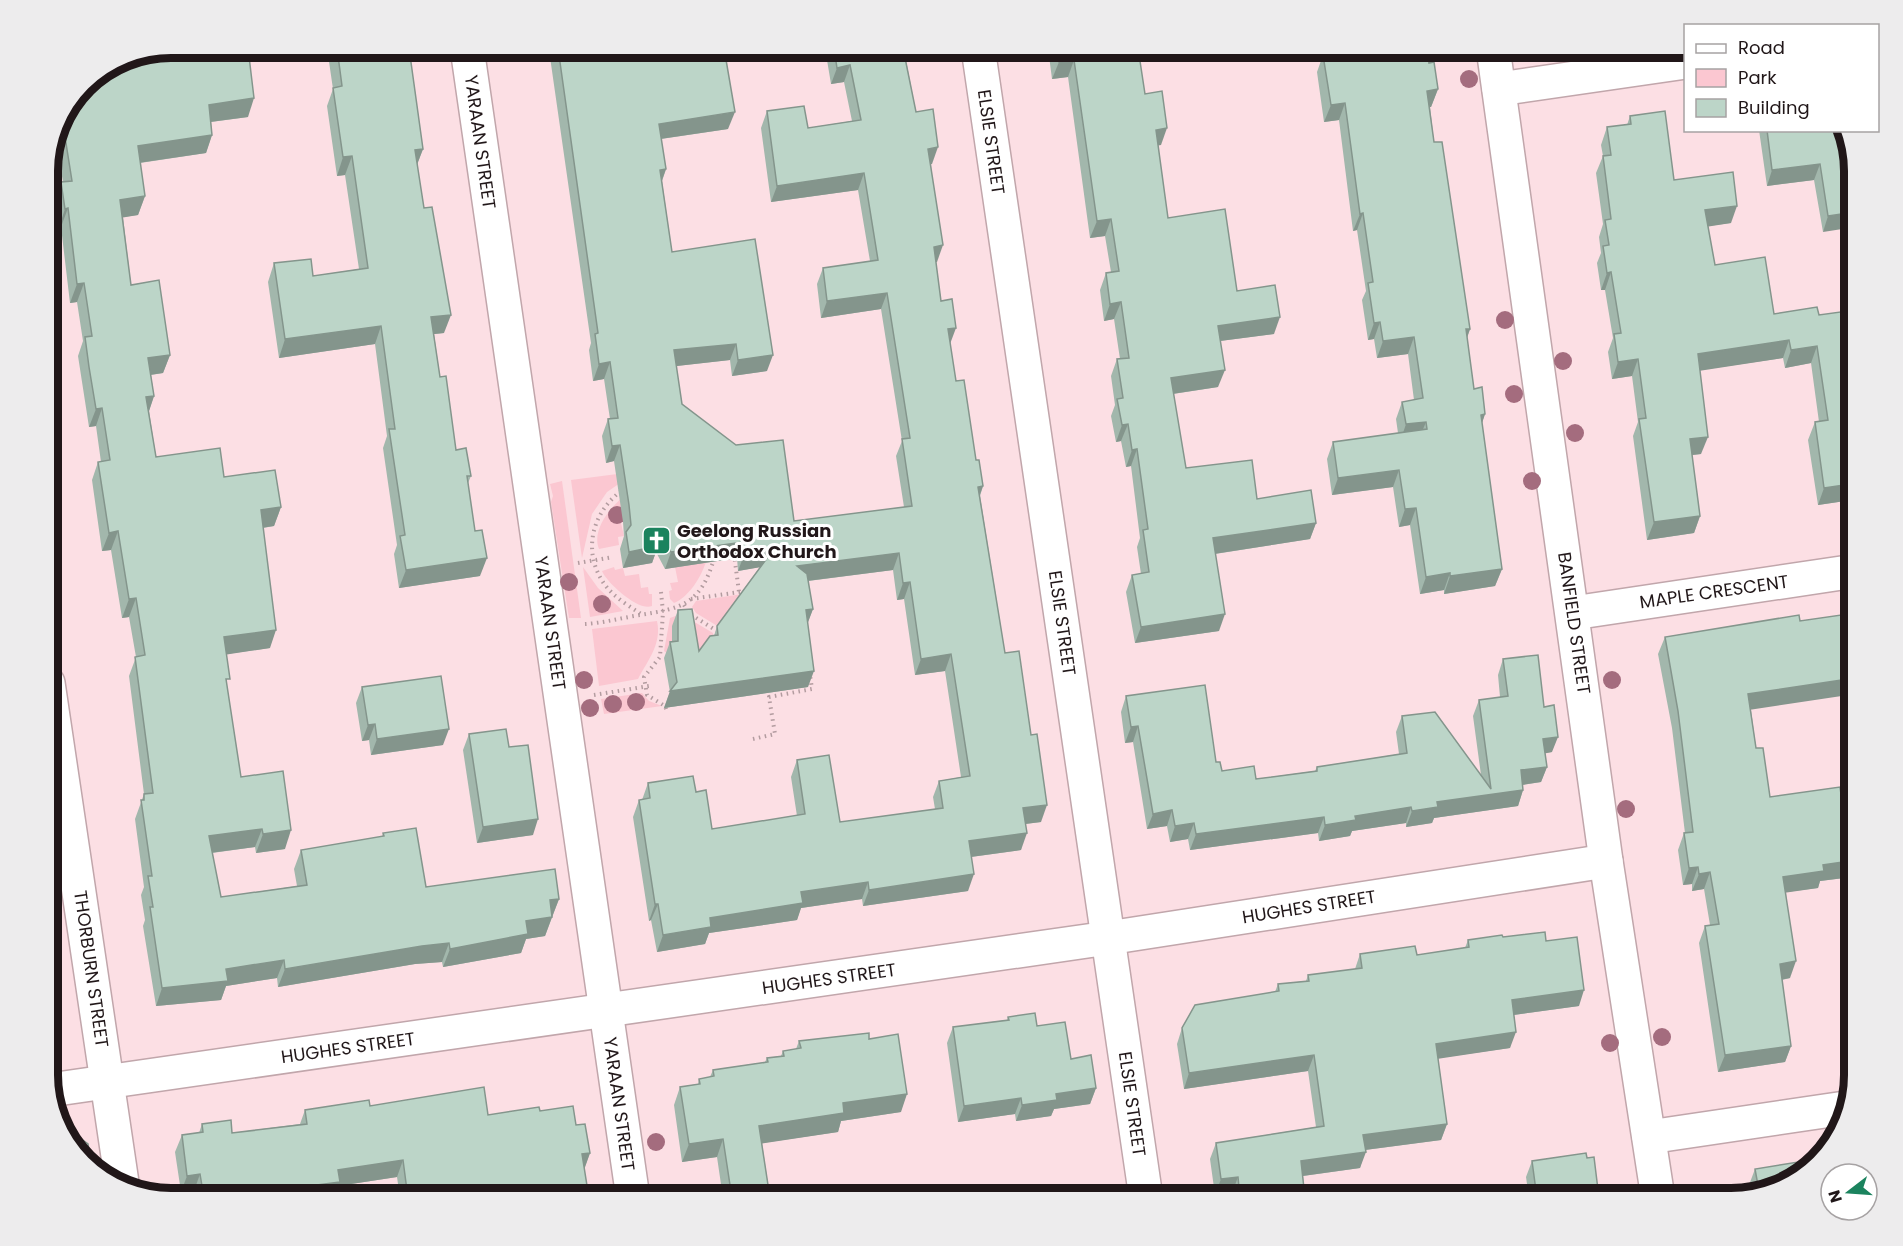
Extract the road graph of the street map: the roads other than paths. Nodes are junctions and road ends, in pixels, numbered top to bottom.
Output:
1 (980, 58) edge
2 (1494, 58) edge
3 (469, 59) edge
4 (1684, 62) edge
5 (1499, 89) junction
6 (1844, 573) edge
7 (1573, 613) junction
8 (59, 757) edge
9 (1606, 861) junction
10 (1108, 938) junction
11 (606, 1011) junction
12 (107, 1081) junction
13 (60, 1088) edge
14 (1839, 1109) edge
15 (1649, 1137) junction
16 (121, 1176) edge
17 (632, 1188) edge
18 (1145, 1188) edge
19 (1657, 1188) edge

1 - 10 street, ELSIE STREET
2 - 5 street, BANFIELD STREET
3 - 11 street, YARAAN STREET
4 - 5 street
5 - 7 street, BANFIELD STREET
6 - 7 street, MAPLE CRESCENT
7 - 9 street, BANFIELD STREET
8 - 12 street, THORBURN STREET
9 - 10 street, HUGHES STREET
9 - 15 street, BANFIELD STREET
10 - 11 street, HUGHES STREET
10 - 18 street, ELSIE STREET
11 - 12 street, HUGHES STREET
11 - 17 street, YARAAN STREET
12 - 13 street, HUGHES STREET
12 - 16 street, THORBURN STREET
14 - 15 street
15 - 19 street, BANFIELD STREET

